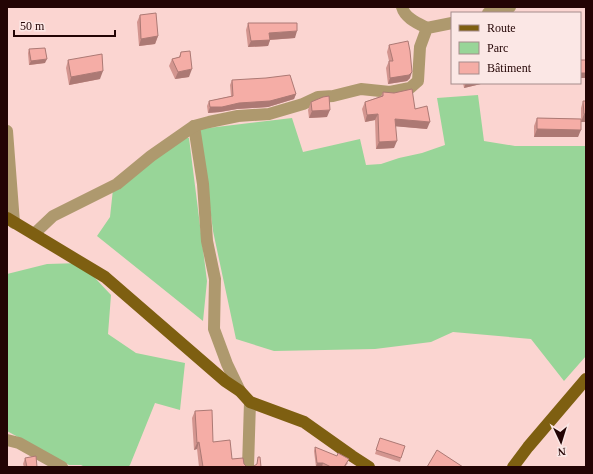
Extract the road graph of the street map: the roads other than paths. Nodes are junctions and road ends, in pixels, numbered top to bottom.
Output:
1 (402, 7) edge
2 (510, 7) edge
3 (492, 12) edge
4 (451, 23) edge
5 (426, 28) junction
6 (194, 126) junction
7 (7, 132) edge
8 (11, 220) edge
9 (34, 234) junction
10 (586, 379) edge
11 (240, 392) junction
12 (250, 402) junction
13 (7, 440) edge
14 (62, 467) edge
15 (248, 467) edge
16 (369, 467) edge
17 (513, 467) edge

1 - 5 street
2 - 3 street
4 - 5 street
5 - 6 street
6 - 9 street
6 - 11 street
7 - 8 street
8 - 9 main road
9 - 11 main road
10 - 17 main road
11 - 12 main road
12 - 15 street
12 - 16 main road
13 - 14 street

